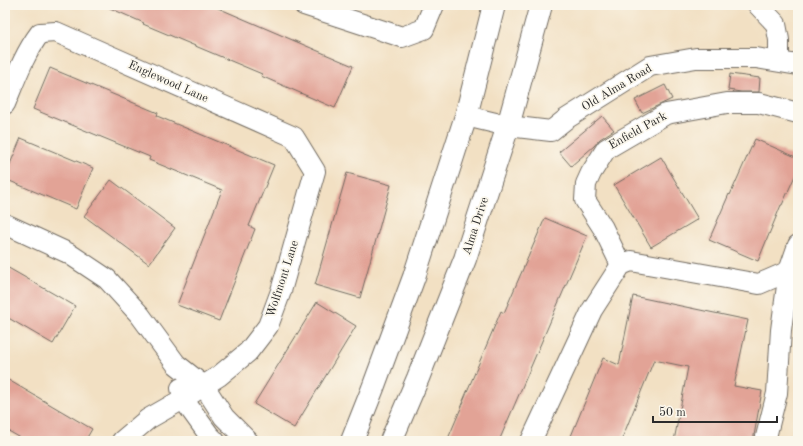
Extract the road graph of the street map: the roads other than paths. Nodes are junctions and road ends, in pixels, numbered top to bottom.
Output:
1 (304, 5) edge
2 (434, 5) edge
3 (494, 5) edge
4 (541, 5) edge
5 (758, 5) edge
6 (778, 61) junction
7 (798, 64) edge
8 (5, 104) edge
9 (798, 113) edge
10 (466, 116) junction
11 (508, 126) junction
12 (299, 146) joint
13 (5, 224) edge
14 (798, 245) edge
15 (621, 265) junction
16 (789, 270) junction
17 (176, 364) junction
18 (204, 386) junction
19 (183, 399) junction
20 (122, 441) edge
21 (215, 441) edge
22 (248, 441) edge
23 (352, 441) edge
24 (391, 441) edge
25 (531, 441) edge
26 (765, 441) edge

1 - 2 street
3 - 10 main road
4 - 11 main road, Alma Drive
5 - 6 street
6 - 7 street, Old Alma Road
6 - 11 street, Old Alma Road
8 - 12 street, Englewood Lane
9 - 15 street, Enfield Park
10 - 11 street, Old Alma Road
10 - 23 main road
11 - 24 main road, Alma Drive
12 - 18 street, Wolfmont Lane
13 - 17 street
14 - 16 street
15 - 16 street
15 - 25 street
16 - 26 street
17 - 18 street
17 - 19 street
18 - 19 street, Wolfmont Lane
18 - 22 street
19 - 20 street, Wolfmont Lane
19 - 21 street

